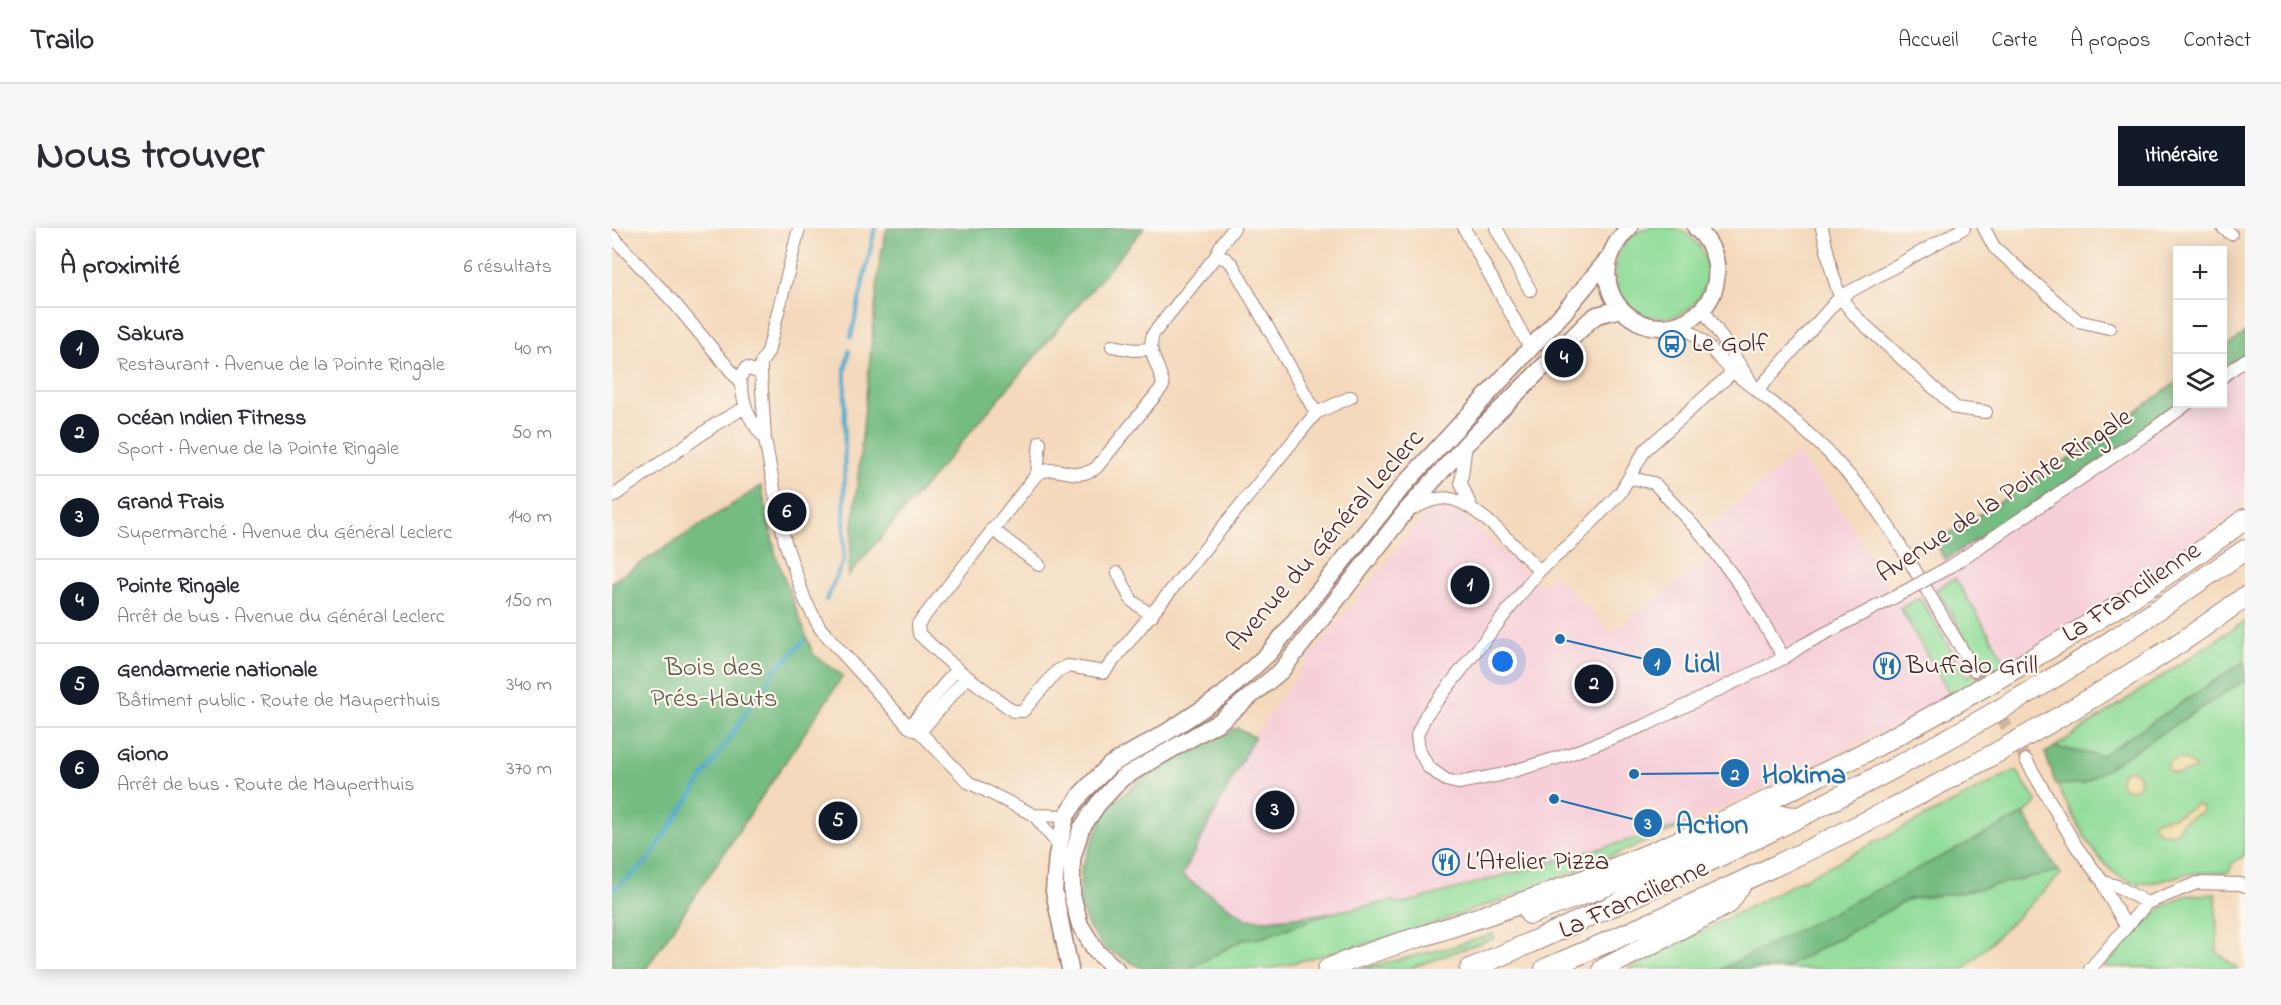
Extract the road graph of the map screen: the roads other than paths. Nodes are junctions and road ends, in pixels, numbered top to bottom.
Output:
1 (800, 228) edge
2 (1234, 228) edge
3 (1464, 228) edge
4 (1496, 228) edge
5 (1627, 228) edge
6 (1696, 228) edge
7 (1822, 228) edge
8 (1964, 228) edge
9 (1984, 228) edge
10 (612, 236) edge
11 (1216, 256) junction
12 (1607, 260) junction
13 (1530, 290) dead end
14 (1840, 297) junction
15 (1621, 309) junction
16 (1703, 309) junction
17 (1681, 324) junction
18 (2109, 328) dead end
19 (1112, 346) dead end
20 (1530, 348) junction
21 (1150, 349) junction
22 (2245, 360) edge
23 (1733, 372) junction
24 (761, 373) junction
25 (2227, 373) edge
26 (740, 378) junction
27 (1756, 391) junction
28 (1351, 397) dead end
29 (744, 408) junction
30 (2182, 408) edge
31 (1986, 412) dead end
32 (1316, 413) junction
33 (765, 439) junction
34 (1040, 442) dead end
35 (1466, 444) junction
36 (1037, 474) junction
37 (1630, 478) junction
38 (612, 496) edge
39 (1471, 507) junction
40 (1406, 512) junction
41 (2245, 519) edge
42 (992, 529) junction
43 (2245, 550) edge
44 (1039, 565) dead end
45 (1539, 572) junction
46 (1118, 573) dead end
47 (2245, 597) edge
48 (1152, 616) junction
49 (1784, 658) junction
50 (957, 669) junction
51 (1974, 670) tunnel mouth
52 (967, 677) junction
53 (915, 730) junction
54 (2026, 760) tunnel mouth
55 (1034, 815) junction
56 (1066, 816) junction
57 (1796, 817) junction
58 (1059, 846) junction
59 (1743, 880) junction
60 (2103, 882) junction
61 (2245, 886) edge
62 (2147, 903) junction
63 (2126, 926) junction
64 (1070, 969) edge
65 (1116, 969) edge
66 (1330, 969) edge
67 (1470, 969) edge
68 (1545, 969) edge
69 (1603, 969) edge
70 (2090, 969) edge

1 - 24 street
2 - 11 street
3 - 20 street
4 - 13 street
5 - 12 main road, Avenue du Général Leclerc
6 - 16 main road
7 - 14 street
8 - 14 street
9 - 18 street
10 - 26 street
11 - 21 street
11 - 32 street
12 - 15 main road
12 - 20 main road, Avenue du Général Leclerc
14 - 27 street
14 - 31 street
15 - 17 main road
15 - 35 main road, Avenue du Général Leclerc
16 - 17 main road
16 - 27 street
17 - 23 street
19 - 21 street
20 - 56 main road, Avenue du Général Leclerc
21 - 36 street
22 - 25 street
23 - 27 street
23 - 37 street, Avenue de la Pointe Ringale
24 - 26 street
24 - 33 street
26 - 29 street
27 - 51 street
28 - 32 street
29 - 33 street
29 - 38 street
30 - 49 street, Avenue de la Pointe Ringale, bridge
32 - 48 street
33 - 53 street
34 - 36 street
35 - 39 street
35 - 40 main road, Avenue du Général Leclerc
36 - 42 street
37 - 45 street, Avenue de la Pointe Ringale
37 - 49 street
39 - 40 street
39 - 45 street
40 - 65 main road, Avenue du Général Leclerc
41 - 66 highway
42 - 44 street
42 - 50 street
43 - 57 highway, La Francilienne
45 - 49 street, Avenue de la Pointe Ringale
46 - 48 street
47 - 59 highway, La Francilienne
48 - 52 street
50 - 52 street
50 - 53 street
52 - 53 street
53 - 55 street
54 - 60 street
55 - 56 street
55 - 58 street
56 - 58 main road, Avenue du Général Leclerc
57 - 66 highway
57 - 67 highway, La Francilienne
58 - 64 main road, Avenue du Général Leclerc
59 - 68 highway, La Francilienne
59 - 69 highway
60 - 62 street
60 - 63 street
61 - 62 street
62 - 63 street
63 - 70 street

